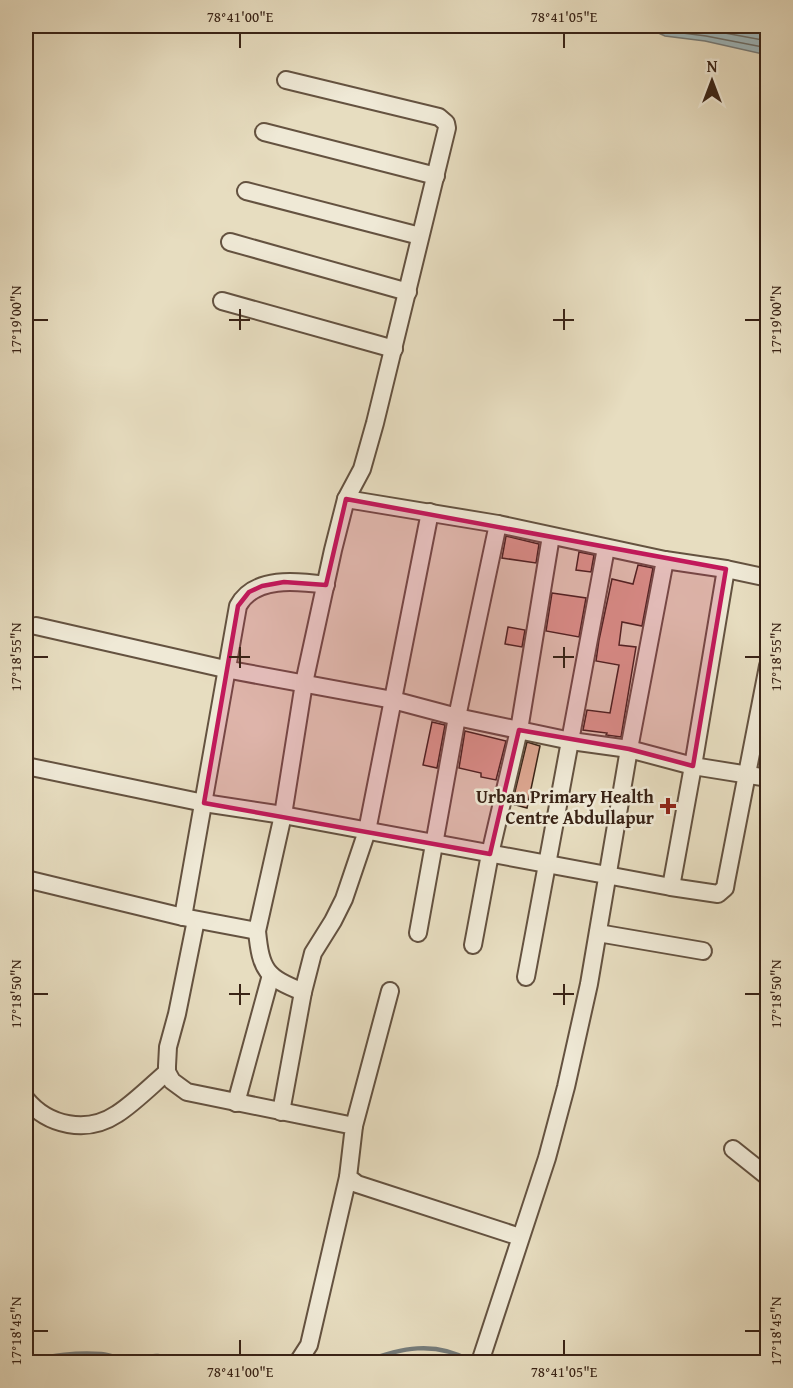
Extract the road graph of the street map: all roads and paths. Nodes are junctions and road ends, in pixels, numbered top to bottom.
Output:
1 (286, 80) dead end
2 (264, 132) dead end
3 (436, 176) junction
4 (246, 191) dead end
5 (420, 236) junction
6 (230, 242) dead end
7 (408, 292) junction
8 (222, 301) dead end
9 (394, 349) junction
10 (346, 499) junction
11 (430, 512) junction
12 (498, 524) junction
13 (551, 536) junction
14 (606, 548) junction
15 (665, 560) junction
16 (726, 569) junction
17 (768, 579) edge
18 (326, 585) junction
19 (36, 626) dead end
20 (768, 666) edge
21 (225, 669) junction
22 (304, 683) junction
23 (393, 700) junction
24 (457, 717) junction
25 (519, 730) junction
26 (572, 741) junction
27 (629, 749) junction
28 (26, 766) edge
29 (693, 766) junction
30 (748, 775) junction
31 (768, 778) edge
32 (204, 803) junction
33 (283, 815) junction
34 (368, 831) junction
35 (433, 843) junction
36 (490, 854) junction
37 (547, 863) junction
38 (608, 876) junction
39 (26, 879) edge
40 (671, 887) junction
41 (190, 919) junction
42 (256, 931) junction
43 (418, 933) dead end
44 (598, 933) junction
45 (473, 945) dead end
46 (703, 951) dead end
47 (271, 975) junction
48 (526, 977) dead end
49 (390, 991) dead end
50 (303, 992) junction
51 (167, 1072) junction
52 (26, 1100) edge
53 (236, 1103) junction
54 (281, 1112) junction
55 (354, 1126) junction
56 (733, 1149) dead end
57 (348, 1177) junction
58 (768, 1177) edge
59 (520, 1237) junction
60 (298, 1362) edge
61 (480, 1362) edge

1 - 3 street
2 - 3 street
3 - 5 street
4 - 5 street
5 - 7 street
6 - 7 street
7 - 9 street
8 - 9 street
9 - 10 street
10 - 11 street
10 - 18 street
11 - 12 street
11 - 23 street
12 - 13 street
12 - 24 street
13 - 14 street
13 - 25 street
14 - 15 street
14 - 26 street
15 - 16 street
15 - 27 street
16 - 17 street
16 - 29 street
18 - 21 street
18 - 22 street
19 - 21 street
20 - 30 street
21 - 22 street
21 - 32 street
22 - 23 street
22 - 33 street
23 - 24 street
23 - 34 street
24 - 25 street
24 - 35 street
25 - 26 street
25 - 36 street
26 - 27 street
26 - 37 street
27 - 29 street
27 - 38 street
28 - 32 street
29 - 30 street
29 - 40 street
30 - 31 street
30 - 40 street
32 - 33 street
32 - 41 street
33 - 34 street
33 - 42 street
34 - 35 street
34 - 50 street
35 - 36 street
35 - 43 street
36 - 37 street
36 - 45 street
37 - 38 street
37 - 48 street
38 - 40 street
38 - 44 street
39 - 41 street
41 - 42 street
41 - 51 street
42 - 47 street
44 - 46 street
44 - 59 street
47 - 50 street
47 - 53 street
49 - 55 street
50 - 54 street
51 - 52 street
51 - 53 street
53 - 54 street
54 - 55 street
55 - 57 street
56 - 58 street
57 - 59 street
57 - 60 street
59 - 61 street

